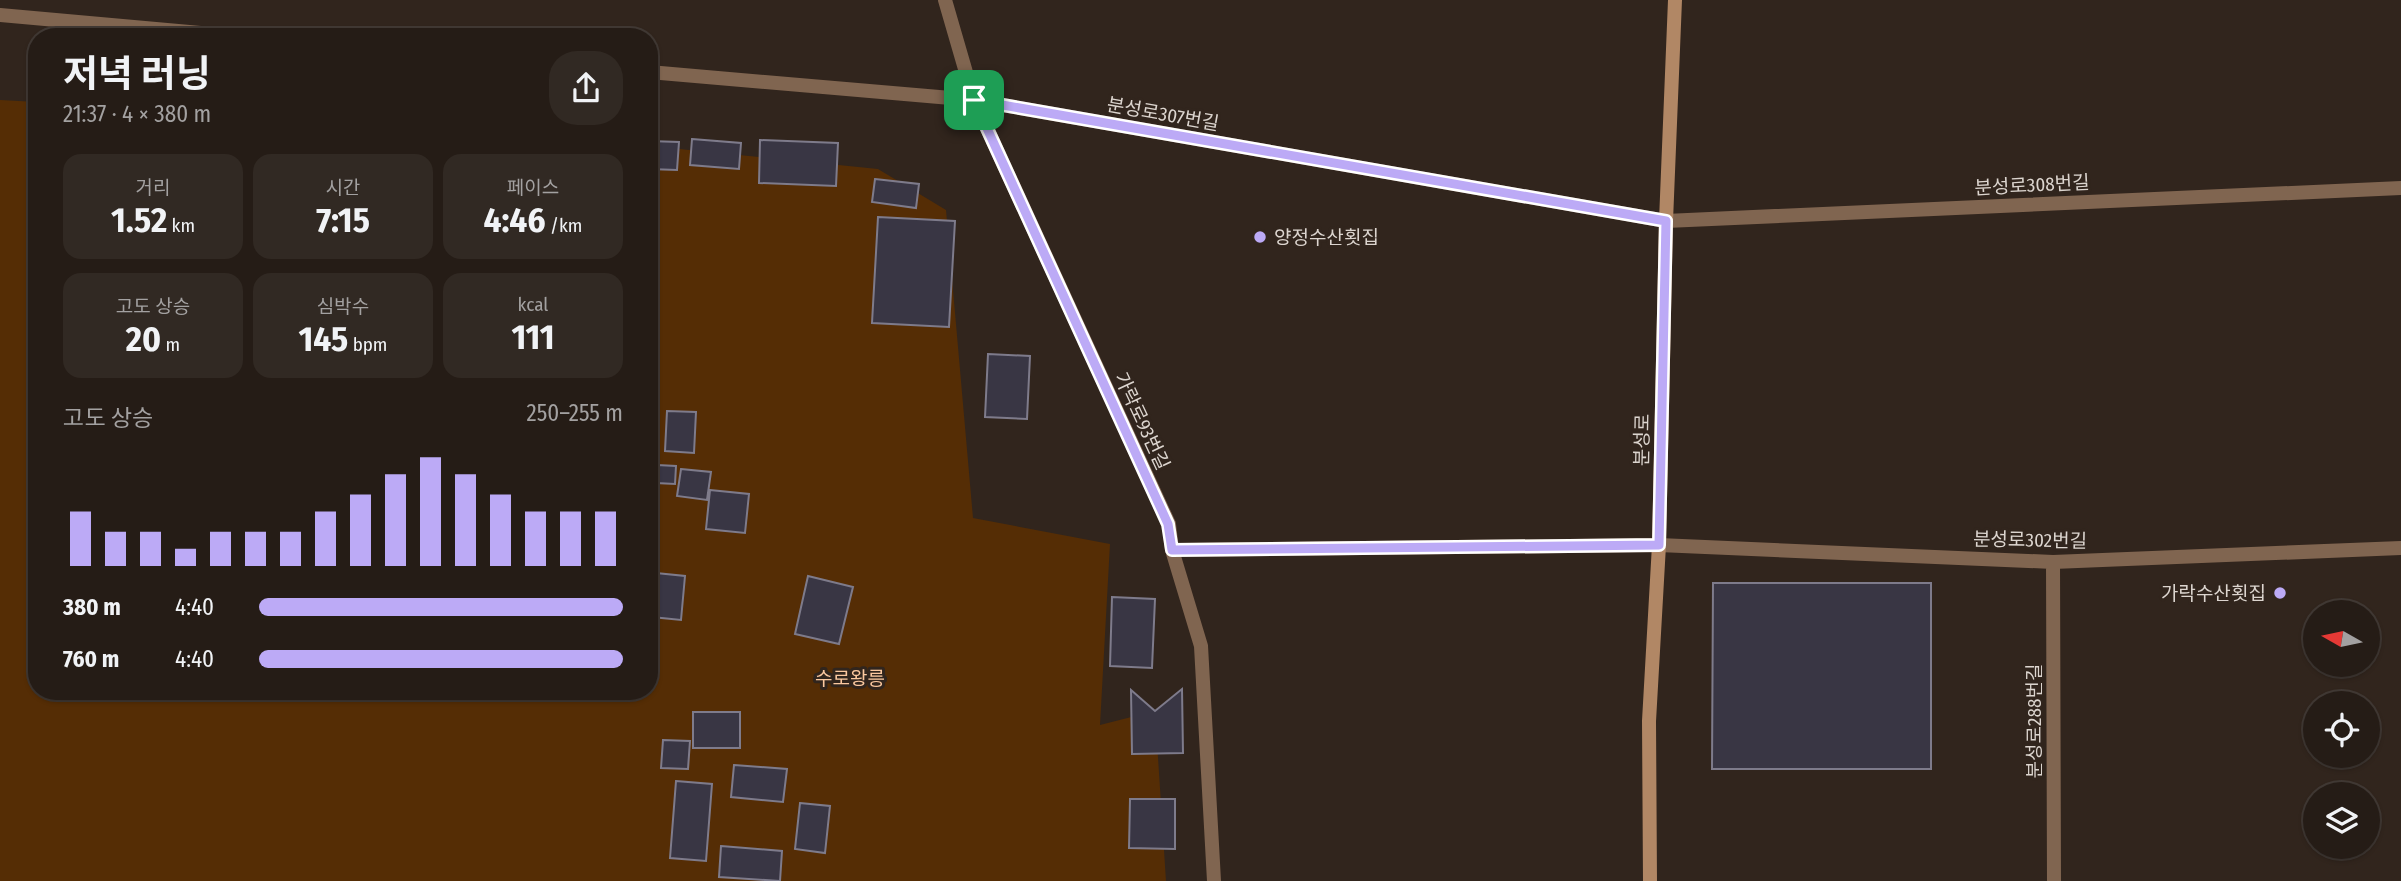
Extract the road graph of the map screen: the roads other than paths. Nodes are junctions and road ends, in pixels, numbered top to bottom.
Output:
1 (945, 0) edge
2 (1675, 0) edge
3 (0, 15) edge
4 (144, 28) edge
5 (658, 73) edge
6 (974, 100) junction
7 (2401, 188) edge
8 (1666, 221) junction
9 (1659, 545) junction
10 (2401, 548) edge
11 (1172, 550) junction
12 (2053, 562) junction
13 (1214, 881) edge
14 (1650, 881) edge
15 (2054, 881) edge

1 - 6 street, 가락로93번길
2 - 8 main road, 분성로
3 - 4 street
5 - 6 street, 분성로307번길
6 - 8 street, 분성로307번길
6 - 11 street, 가락로93번길
7 - 8 street, 분성로308번길
8 - 9 main road, 분성로
9 - 11 street, 분성로302번길
9 - 12 street, 분성로302번길
9 - 14 main road, 분성로
10 - 12 street, 분성로302번길
11 - 13 street, 가락로93번길
12 - 15 street, 분성로288번길

